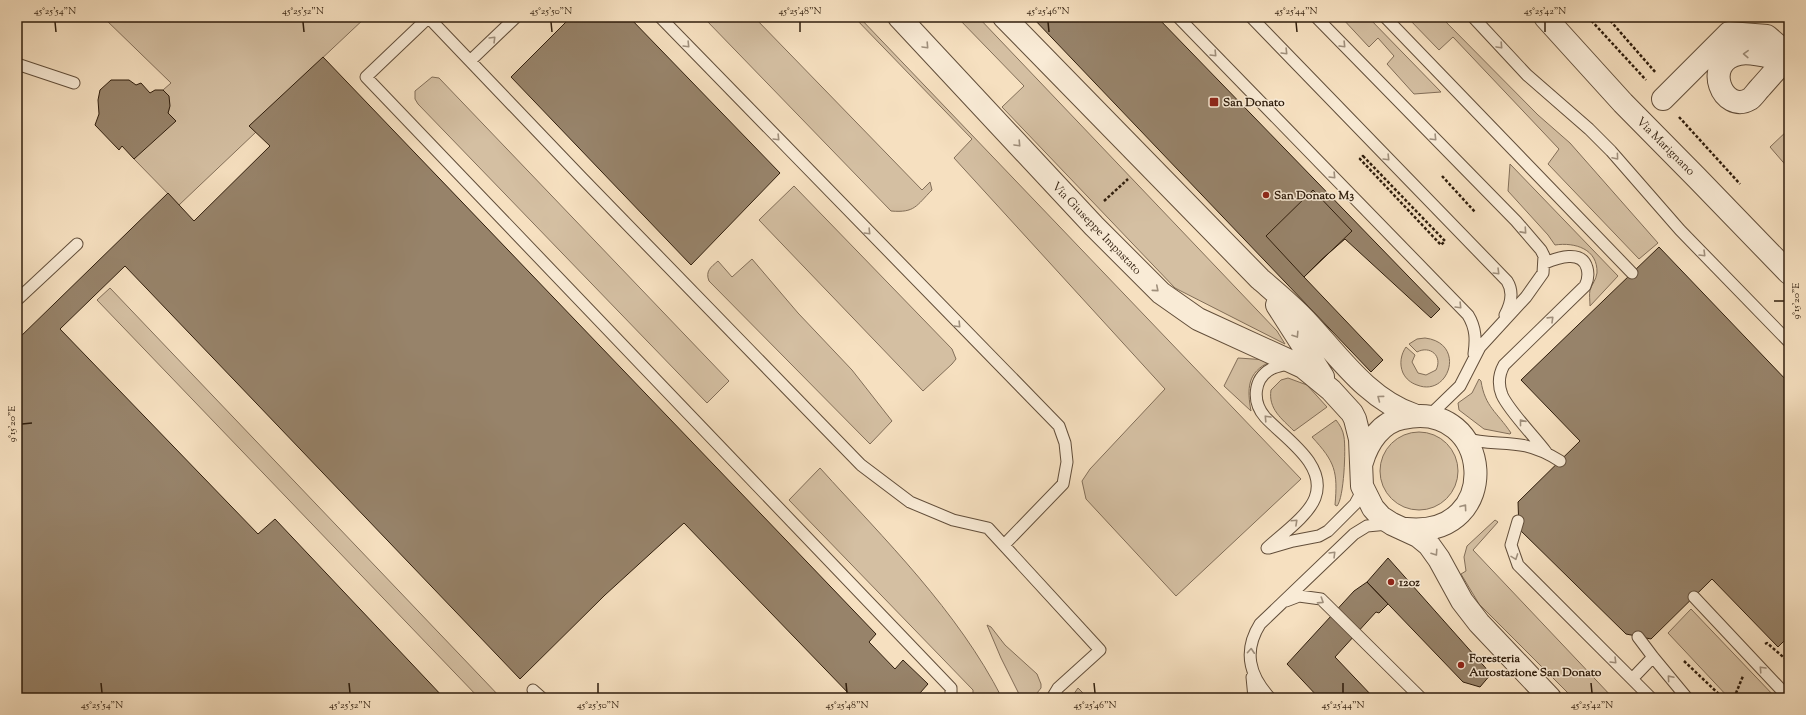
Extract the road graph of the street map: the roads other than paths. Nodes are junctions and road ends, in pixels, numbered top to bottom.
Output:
1 (429, 17) edge
2 (516, 17) edge
3 (660, 17) edge
4 (899, 17) edge
5 (1004, 17) edge
6 (1178, 17) edge
7 (1251, 17) edge
8 (1316, 17) edge
9 (1385, 17) edge
10 (1473, 17) edge
11 (1545, 17) edge
12 (1787, 57) edge
13 (470, 61) junction
14 (17, 64) edge
15 (74, 83) dead end
16 (1667, 94) road end
17 (77, 244) dead end
18 (1545, 263) junction
19 (1632, 273) dead end
20 (1789, 273) edge
21 (1260, 279) junction
22 (17, 300) edge
23 (1502, 321) junction
24 (1789, 342) edge
25 (1292, 363) junction
26 (1472, 363) junction
27 (1331, 390) junction
28 (1422, 416) junction
29 (1465, 438) junction
30 (1546, 452) junction
31 (1560, 461) dead end
32 (1362, 476) junction
33 (1518, 520) dead end
34 (1399, 527) junction
35 (1004, 545) junction
36 (1694, 597) dead end
37 (1284, 602) junction
38 (1638, 637) dead end
39 (1653, 657) junction
40 (1252, 673) junction
41 (1632, 679) junction
42 (533, 690) dead end
43 (542, 698) edge
44 (951, 698) edge
45 (1052, 698) edge
46 (1254, 698) edge
47 (1270, 698) edge
48 (1421, 698) edge
49 (1550, 698) edge
50 (1651, 698) edge
51 (1688, 698) edge
52 (1789, 698) edge

1 - 13 lane
1 - 44 lane
13 -> 2 lane
3 -> 35 lane
4 -> 25 street, Via Giuseppe Impastato
5 - 21 street, Via Giuseppe Impastato
6 -> 26 lane
7 -> 23 lane
8 -> 18 lane
9 - 19 lane
10 -> 24 lane
11 - 20 street, Via Marignano
12 - 16 street
13 - 35 lane
14 - 15 lane
17 - 22 lane
18 - 23 lane
30 -> 18 lane
21 -> 27 street, Via Giuseppe Impastato
28 -> 21 street, Via Giuseppe Impastato
23 - 26 lane
25 - 27 street, Via Giuseppe Impastato
32 -> 25 lane
26 - 28 lane
27 - 32 street, Via Giuseppe Impastato
28 - 29 street, Via Giuseppe Impastato
28 - 32 street
29 - 30 lane, Via Giuseppe Impastato
34 -> 29 street, Via Giuseppe Impastato
30 - 31 lane, Via Giuseppe Impastato
32 - 34 street, Via Giuseppe Impastato
33 -> 41 lane
37 -> 34 lane
34 -> 49 street, Via Giuseppe Impastato
35 - 45 lane
52 -> 36 lane
40 -> 37 lane
37 -> 48 lane
38 - 39 lane
39 - 41 lane
51 -> 39 lane
40 - 46 lane
40 - 47 lane
41 - 50 lane
42 - 43 lane

